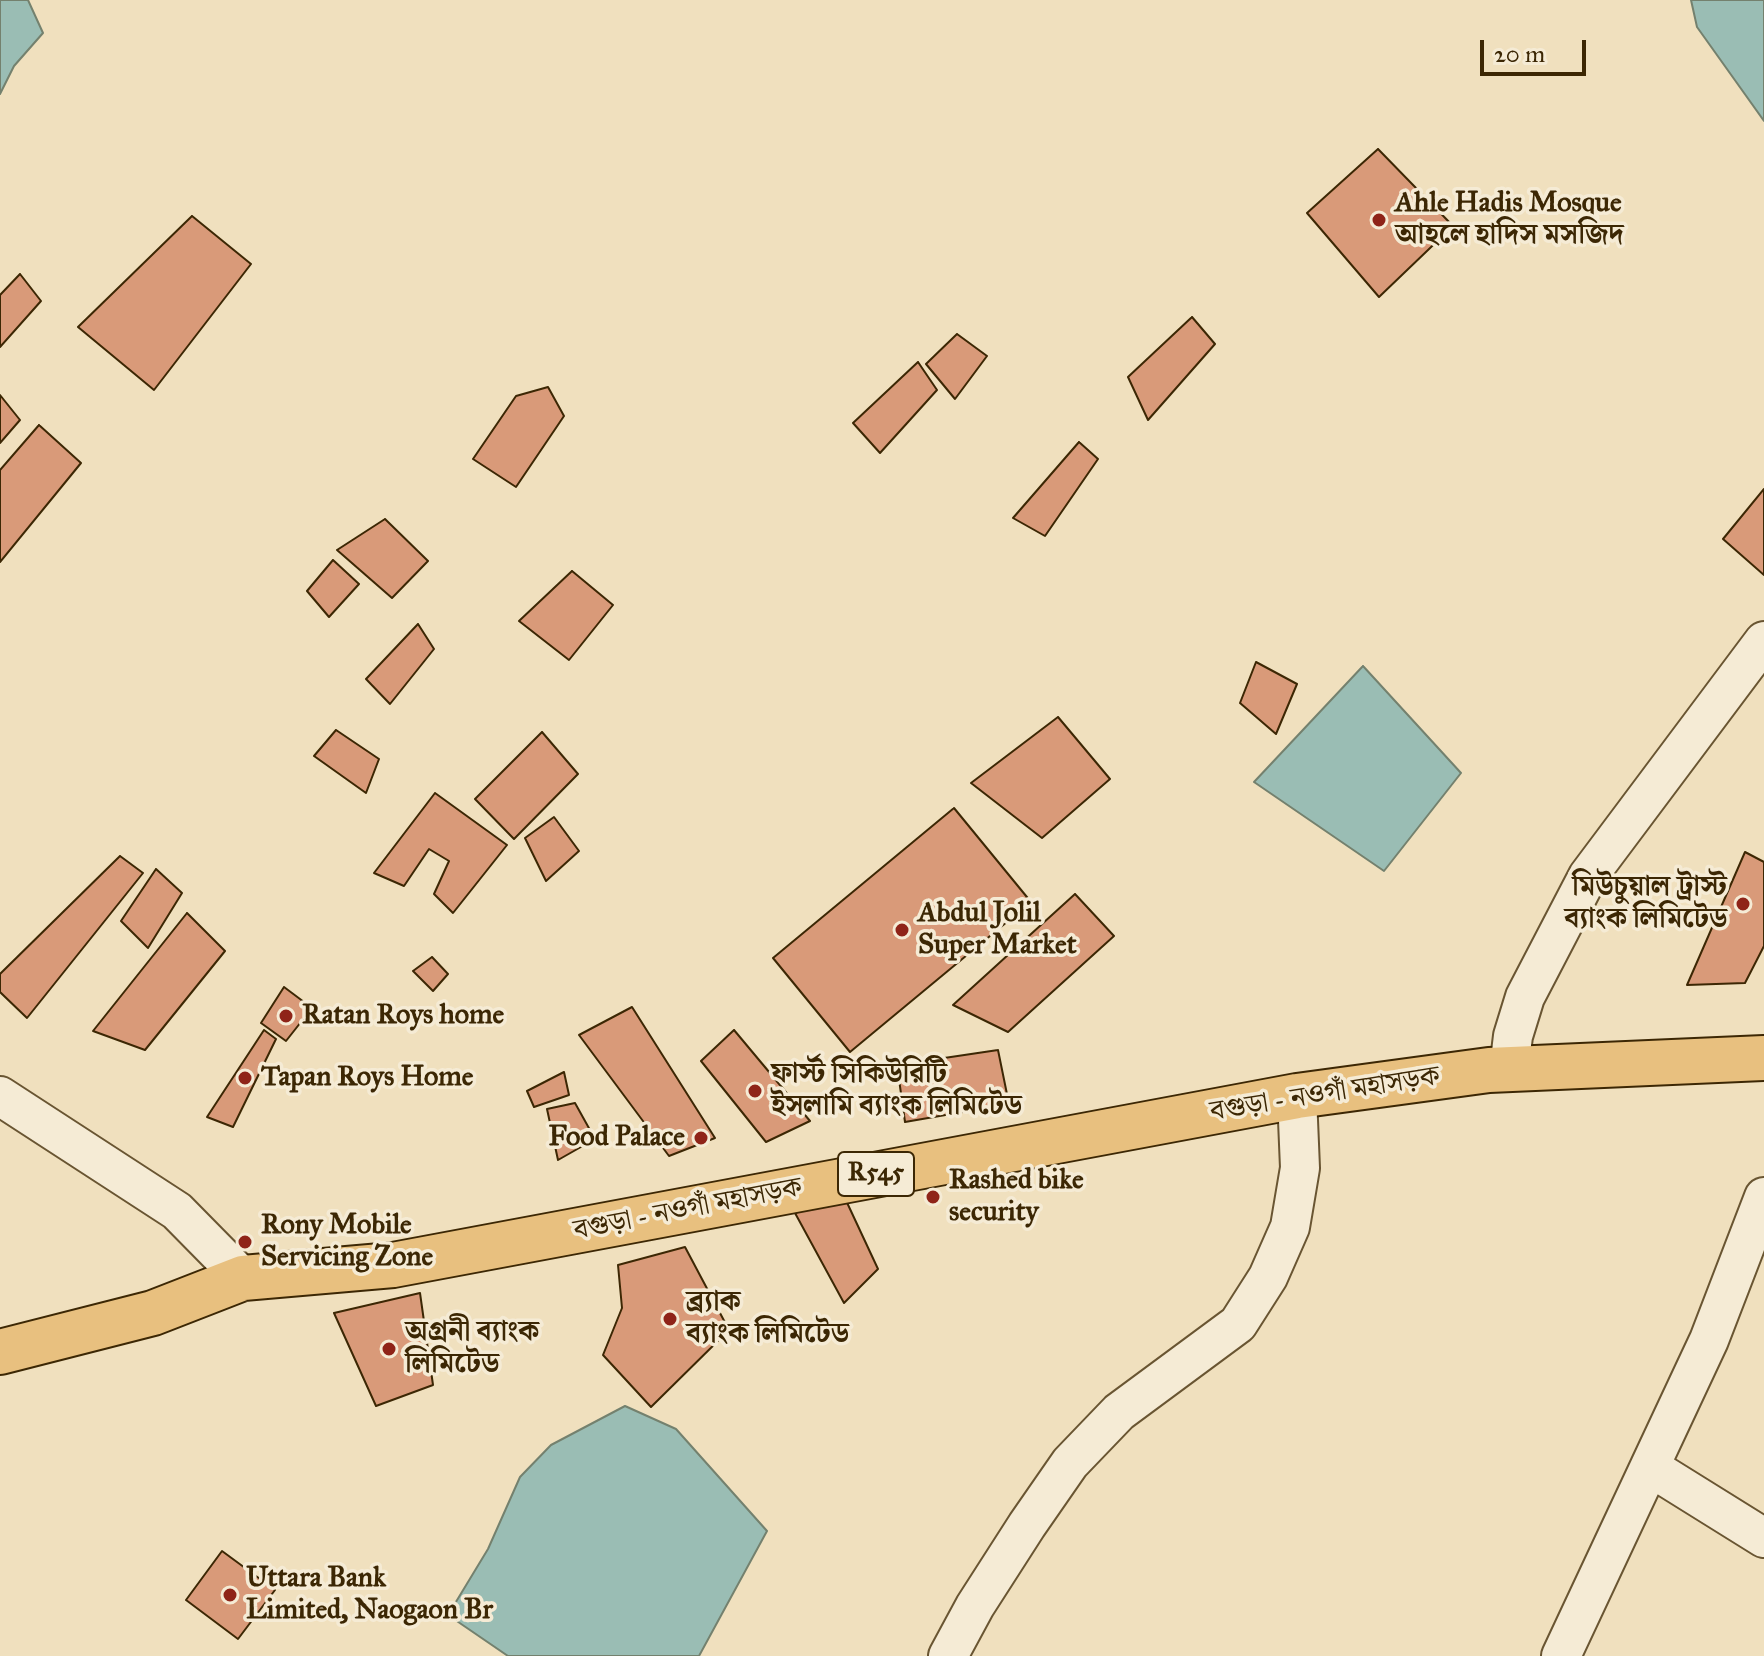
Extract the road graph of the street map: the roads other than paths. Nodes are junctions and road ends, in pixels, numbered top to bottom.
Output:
1 (1764, 641) edge
2 (1764, 1058) edge
3 (1509, 1069) junction
4 (0, 1096) edge
5 (1297, 1096) junction
6 (1764, 1197) edge
7 (243, 1278) junction
8 (0, 1352) edge
9 (1650, 1467) junction
10 (1764, 1538) edge
11 (948, 1656) edge
12 (1561, 1656) edge

1 - 3 street
2 - 3 main road, বগুড়া - নওগাঁ মহাসড়ক / R545
3 - 5 main road, বগুড়া - নওগাঁ মহাসড়ক / R545
4 - 7 street
5 - 7 main road, বগুড়া - নওগাঁ মহাসড়ক / R545
5 - 11 street
6 - 9 street
7 - 8 main road, বগুড়া - নওগাঁ মহাসড়ক / R545
9 - 10 street
9 - 12 street

